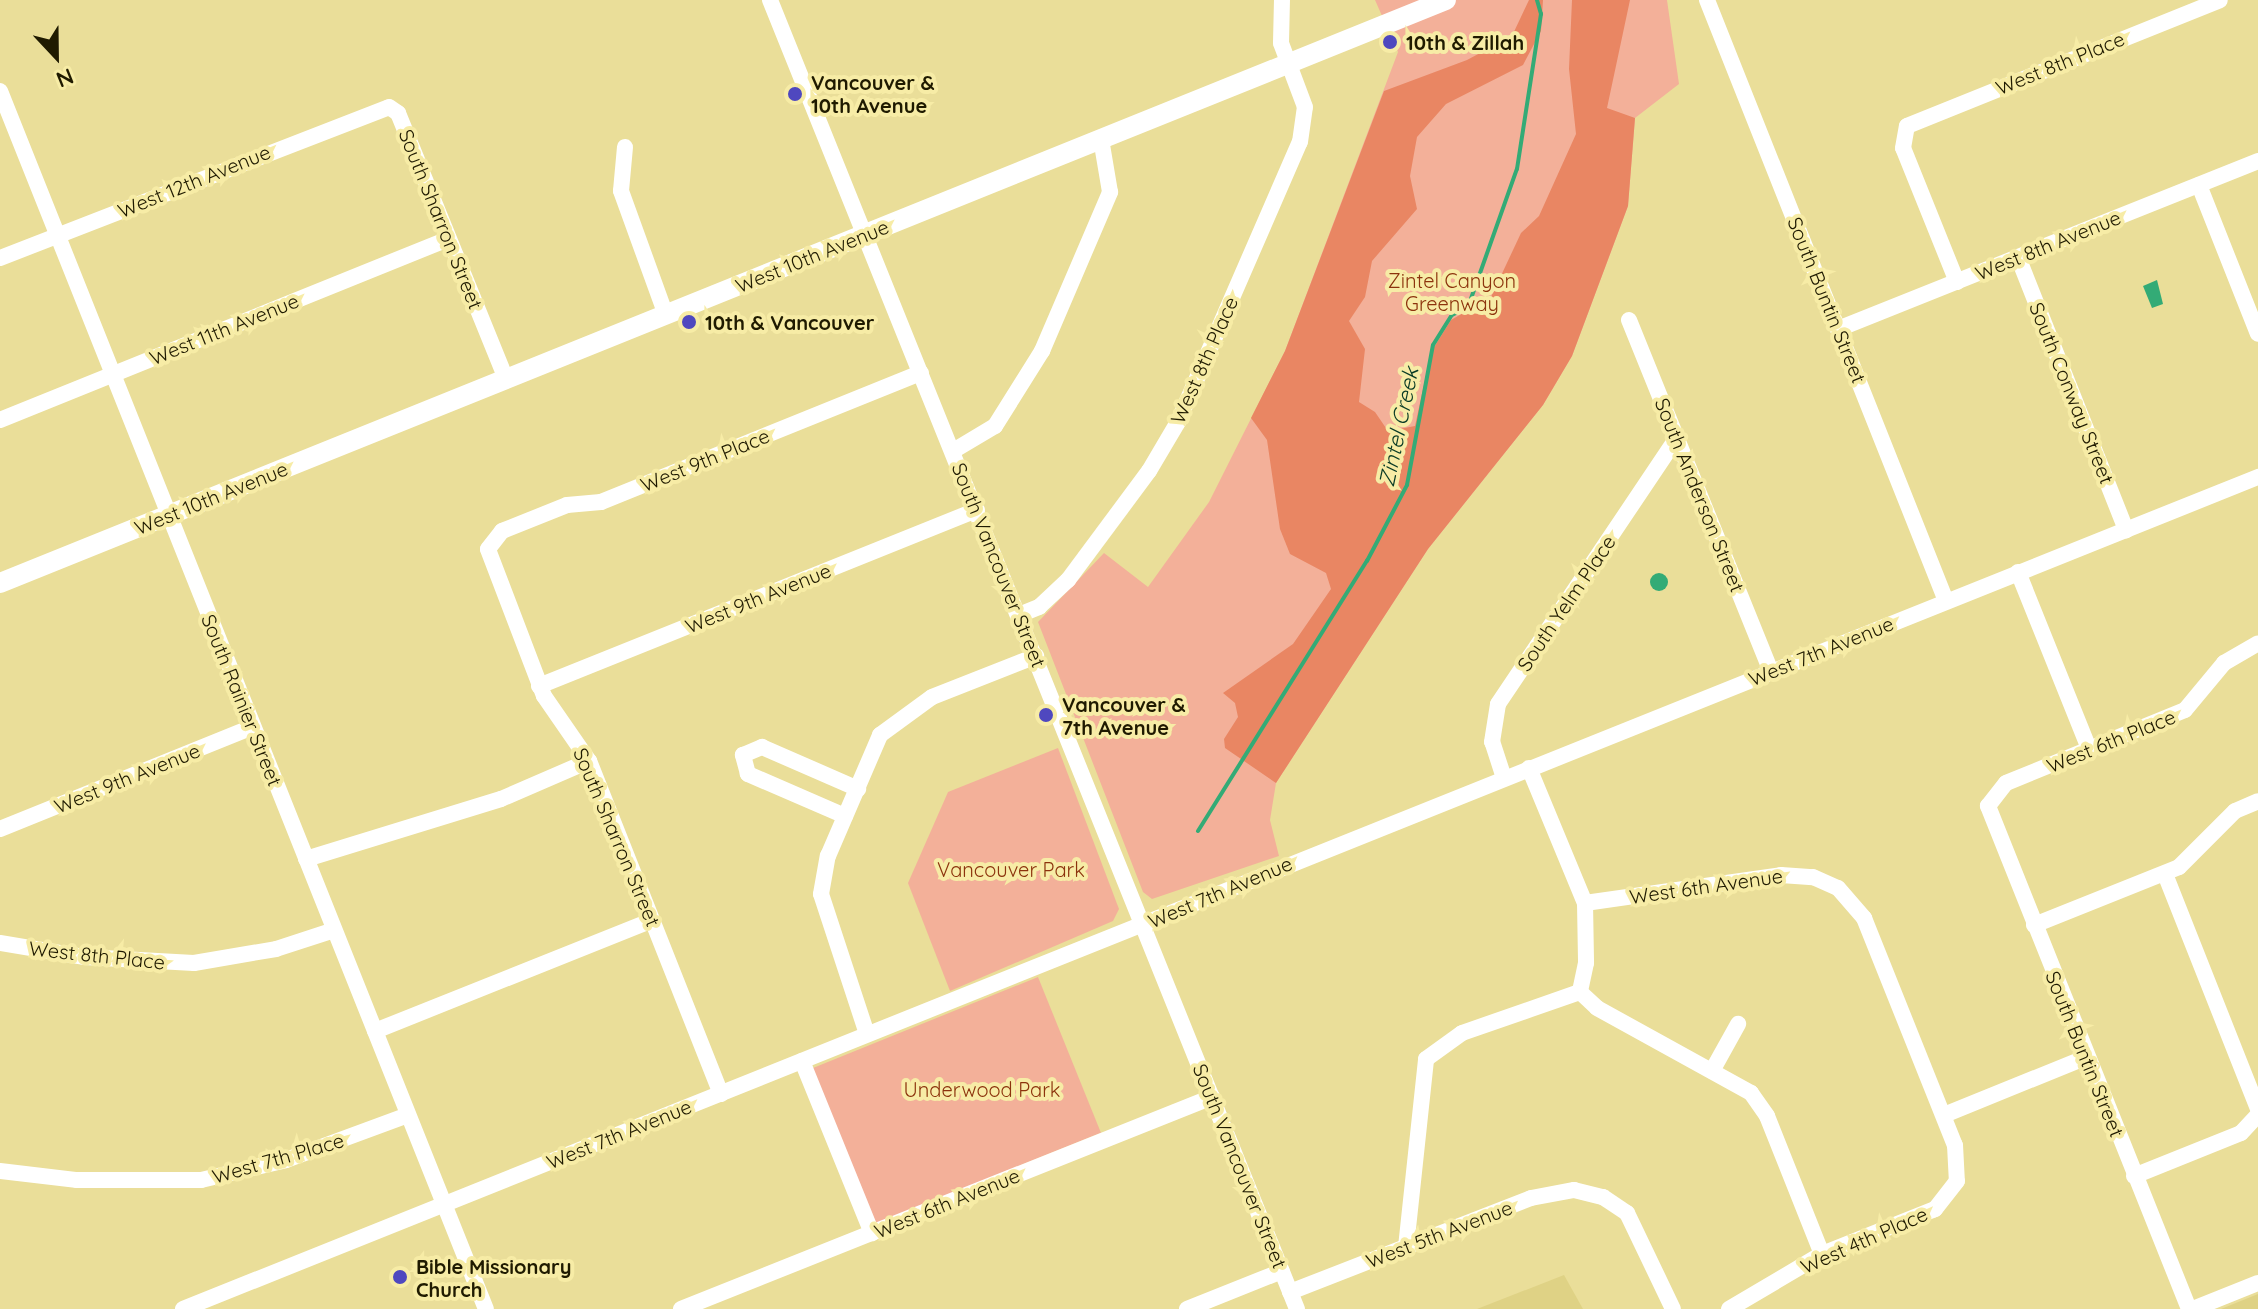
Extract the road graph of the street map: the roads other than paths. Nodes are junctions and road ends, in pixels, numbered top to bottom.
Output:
1 (770, 0) edge
2 (1282, 0) edge
3 (1446, 0) edge
4 (1707, 0) edge
5 (2220, 0) edge
6 (1290, 63) junction
7 (0, 91) edge
8 (389, 107) joint
9 (1101, 139) junction
10 (625, 147) dead end
11 (2258, 161) edge
12 (2199, 185) junction
13 (864, 235) junction
14 (57, 236) junction
15 (448, 239) junction
16 (2018, 257) junction
17 (0, 258) edge
18 (1957, 282) junction
19 (666, 315) junction
20 (1629, 320) dead end
21 (1838, 329) junction
22 (2258, 334) edge
23 (921, 373) junction
24 (112, 374) junction
25 (506, 379) junction
26 (0, 420) edge
27 (1677, 438) junction
28 (953, 451) junction
29 (2258, 477) edge
30 (977, 510) junction
31 (168, 515) junction
32 (2126, 530) junction
33 (490, 542) joint
34 (2018, 572) junction
35 (0, 583) edge
36 (1946, 601) junction
37 (1019, 615) junction
38 (2258, 643) edge
39 (1036, 656) junction
40 (1771, 671) junction
41 (539, 686) junction
42 (253, 727) junction
43 (2089, 749) junction
44 (589, 761) junction
45 (1529, 768) junction
46 (1504, 778) junction
47 (858, 789) junction
48 (1990, 798) joint
49 (2258, 801) edge
50 (845, 816) junction
51 (0, 829) edge
52 (306, 859) junction
53 (2165, 874) junction
54 (1585, 903) junction
55 (652, 920) junction
56 (1142, 924) junction
57 (2034, 925) junction
58 (334, 930) junction
59 (0, 943) edge
60 (1580, 992) junction
61 (1738, 1024) dead end
62 (375, 1031) junction
63 (867, 1034) junction
64 (2087, 1057) junction
65 (802, 1061) junction
66 (1712, 1071) junction
67 (721, 1094) junction
68 (1212, 1097) junction
69 (408, 1115) junction
70 (1944, 1115) junction
71 (2257, 1115) edge
72 (0, 1171) edge
73 (2134, 1176) junction
74 (444, 1204) junction
75 (872, 1233) junction
76 (1406, 1247) junction
77 (1822, 1254) junction
78 (1282, 1271) junction
79 (2258, 1283) edge
80 (1290, 1292) junction
81 (183, 1309) edge
82 (486, 1309) edge
83 (681, 1309) edge
84 (1187, 1309) edge
85 (1297, 1309) edge
86 (1673, 1309) edge
87 (1729, 1309) edge
88 (2191, 1309) edge

1 - 13 street, South Vancouver Street
2 - 6 street, West 8th Place
3 - 6 main road, West 10th Avenue
4 - 21 street, South Buntin Street
5 - 18 street, West 8th Place
6 - 9 main road, West 10th Avenue
6 - 37 street, West 8th Place
7 - 14 street, South Rainier Street
8 - 14 street, West 12th Avenue
8 - 15 street, South Sharron Street
9 - 13 main road, West 10th Avenue
9 - 28 street
10 - 19 street
11 - 12 street, West 8th Avenue
12 - 16 street, West 8th Avenue
12 - 22 street
13 - 19 main road, West 10th Avenue
13 - 23 street, South Vancouver Street
14 - 17 street, West 12th Avenue
14 - 24 street, South Rainier Street
15 - 24 street, West 11th Avenue
15 - 25 street, South Sharron Street
16 - 18 street, West 8th Avenue
16 - 32 street, South Conway Street
18 - 21 street, West 8th Avenue
19 - 25 main road, West 10th Avenue
20 - 27 street, South Anderson Street
21 - 36 street, South Buntin Street
23 - 28 street, South Vancouver Street
23 - 33 street, West 9th Place
24 - 26 street, West 11th Avenue
24 - 31 street, South Rainier Street
25 - 31 main road, West 10th Avenue
27 - 40 street, South Anderson Street
27 - 46 street, South Yelm Place
28 - 30 street, South Vancouver Street
29 - 32 street, West 7th Avenue
30 - 37 street, South Vancouver Street
30 - 41 street, West 9th Avenue
31 - 35 main road, West 10th Avenue
31 - 42 street, South Rainier Street
32 - 34 street, West 7th Avenue
33 - 41 street, South Sharron Street
34 - 36 street, West 7th Avenue
34 - 43 street
36 - 40 street, West 7th Avenue
37 - 39 street, South Vancouver Street
38 - 43 street, West 6th Place
39 - 47 street
39 - 56 street, South Vancouver Street
40 - 45 street, West 7th Avenue
41 - 44 street, South Sharron Street
42 - 51 street, West 9th Avenue
42 - 52 street, South Rainier Street
43 - 48 street, West 6th Place
44 - 52 street
44 - 55 street, South Sharron Street
45 - 46 street, West 7th Avenue
45 - 54 street
46 - 56 street, West 7th Avenue
47 - 50 street
47 - 50 street
48 - 57 street, South Buntin Street
49 - 53 street
50 - 63 street
52 - 58 street, South Rainier Street
53 - 57 street
53 - 71 street
54 - 60 street
54 - 70 street, West 6th Avenue
55 - 62 street
55 - 67 street, South Sharron Street
56 - 63 street, West 7th Avenue
56 - 68 street, South Vancouver Street
57 - 64 street, South Buntin Street
58 - 59 street, West 8th Place
58 - 62 street, South Rainier Street
60 - 66 street
60 - 76 street
61 - 66 street
62 - 69 street, South Rainier Street
63 - 65 street, West 7th Avenue
64 - 70 street
64 - 73 street, South Buntin Street
65 - 67 street, West 7th Avenue
65 - 75 street
66 - 77 street
67 - 74 street, West 7th Avenue
68 - 75 street, West 6th Avenue
68 - 78 street, South Vancouver Street
69 - 72 street, West 7th Place
69 - 74 street, South Rainier Street
70 - 77 street, West 4th Place
71 - 73 street
73 - 88 street, South Buntin Street
74 - 81 street, West 7th Avenue
74 - 82 street, South Rainier Street
75 - 83 street, West 6th Avenue
76 - 80 street, West 5th Avenue
76 - 86 street, West 5th Avenue
77 - 87 street, West 4th Place
78 - 80 street, South Vancouver Street
78 - 84 street
79 - 88 street
80 - 85 street, South Vancouver Street

